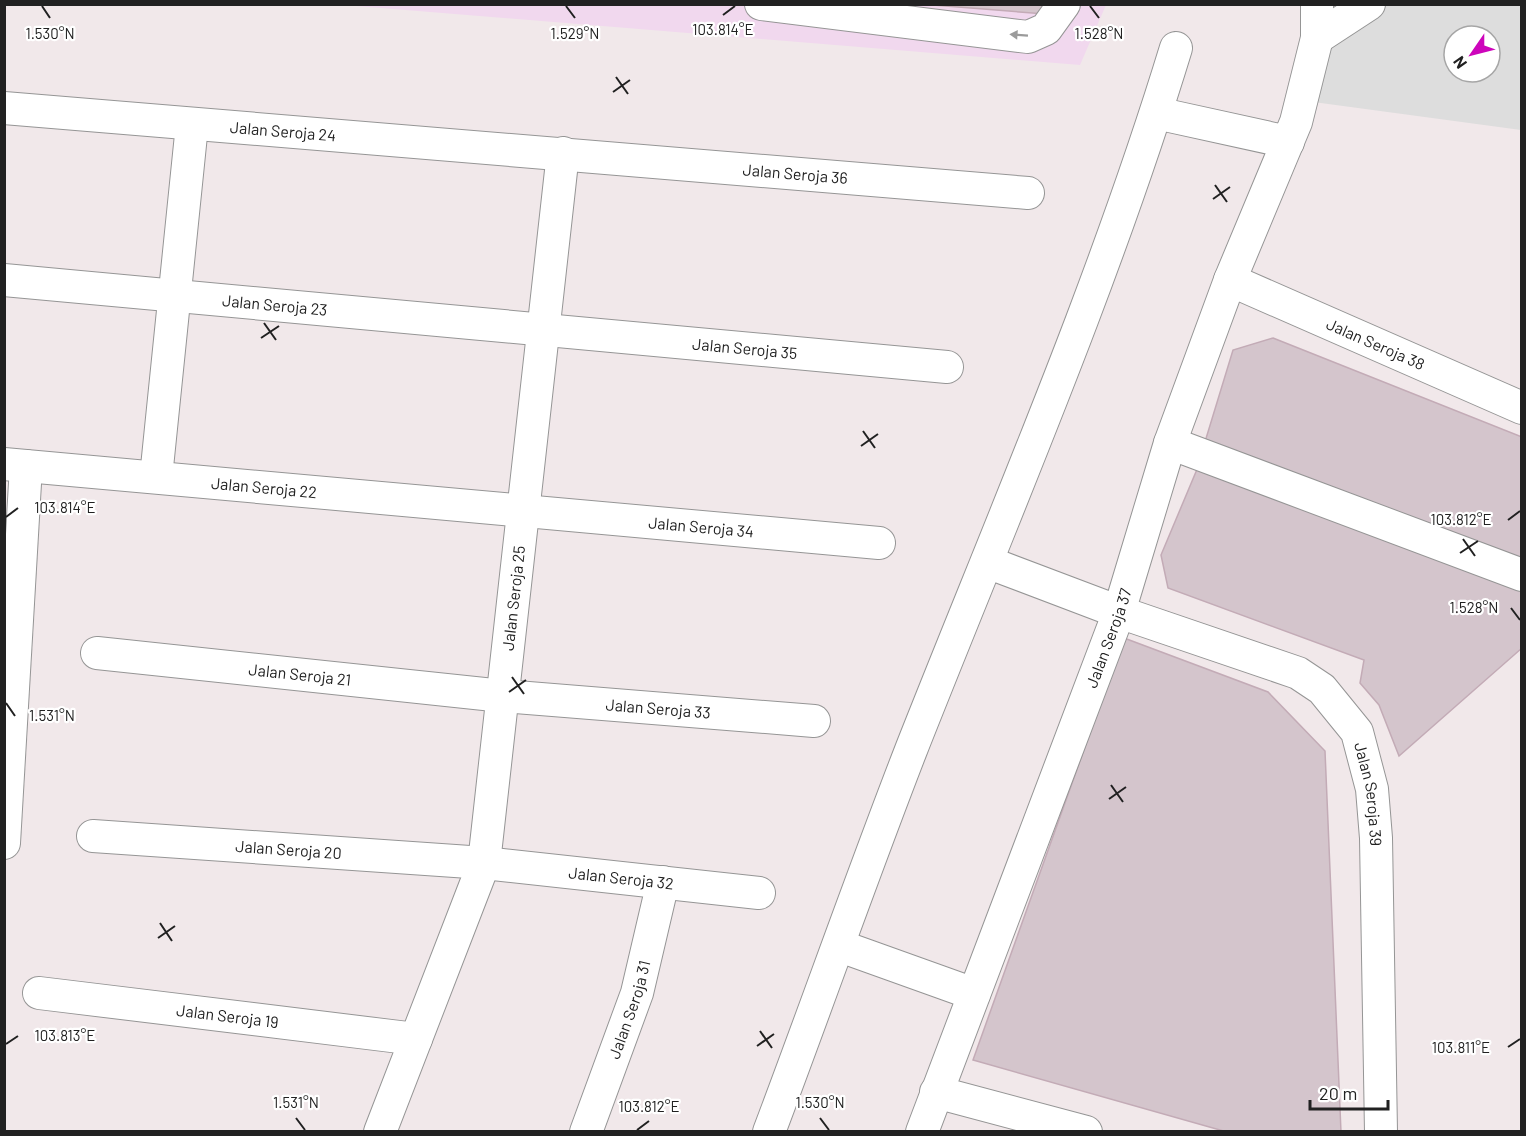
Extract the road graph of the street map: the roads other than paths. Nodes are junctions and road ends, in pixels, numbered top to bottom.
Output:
1 (761, 4) edge
2 (1064, 4) edge
3 (1317, 4) edge
4 (1369, 4) edge
5 (1317, 38) junction
6 (1176, 48) dead end
7 (4, 108) edge
8 (1156, 113) junction
9 (192, 125) junction
10 (1288, 142) junction
11 (563, 153) junction
12 (1028, 193) dead end
13 (4, 280) edge
14 (1230, 280) junction
15 (176, 296) junction
16 (544, 330) junction
17 (947, 367) dead end
18 (1521, 408) edge
19 (1170, 443) junction
20 (15, 465) edge
21 (156, 477) junction
22 (523, 511) junction
23 (879, 543) dead end
24 (987, 562) junction
25 (1521, 574) edge
26 (1119, 612) junction
27 (97, 652) dead end
28 (503, 696) junction
29 (814, 721) dead end
30 (93, 836) dead end
31 (4, 843) edge
32 (484, 862) junction
33 (663, 882) junction
34 (759, 893) dead end
35 (840, 946) junction
36 (39, 993) dead end
37 (974, 994) junction
38 (416, 1039) junction
39 (936, 1092) junction
40 (380, 1131) edge
41 (585, 1131) edge
42 (769, 1131) edge
43 (922, 1131) edge
44 (1086, 1131) edge
45 (1381, 1131) edge

2 -> 1 street
3 - 5 street, Jalan Seroja 37
4 - 5 street
5 - 10 street, Jalan Seroja 37
6 - 8 street
7 - 9 street, Jalan Seroja 24
8 - 10 street
8 - 24 street
9 - 11 street, Jalan Seroja 24
9 - 15 street
10 - 14 street, Jalan Seroja 37
11 - 12 street, Jalan Seroja 36
11 - 16 street, Jalan Seroja 25
13 - 15 street, Jalan Seroja 23
14 - 18 street, Jalan Seroja 38
14 - 19 street, Jalan Seroja 37
15 - 16 street, Jalan Seroja 23
15 - 21 street
16 - 17 street, Jalan Seroja 35
16 - 22 street, Jalan Seroja 25
19 - 25 street
19 - 26 street, Jalan Seroja 37
20 - 21 street, Jalan Seroja 22
20 - 31 street
21 - 22 street, Jalan Seroja 22
22 - 23 street, Jalan Seroja 34
22 - 28 street, Jalan Seroja 25
24 - 26 street, Jalan Seroja 39
24 - 35 street
26 - 37 street, Jalan Seroja 37
26 - 45 street, Jalan Seroja 39
27 - 28 street, Jalan Seroja 21
28 - 29 street, Jalan Seroja 33
28 - 32 street, Jalan Seroja 25
30 - 32 street, Jalan Seroja 20
32 - 33 street, Jalan Seroja 32
32 - 38 street, Jalan Seroja 25
33 - 34 street, Jalan Seroja 32
33 - 41 street, Jalan Seroja 31
35 - 37 street
35 - 42 street
36 - 38 street, Jalan Seroja 19
37 - 39 street, Jalan Seroja 37
38 - 40 street, Jalan Seroja 25
39 - 43 street, Jalan Seroja 37
39 - 44 street

